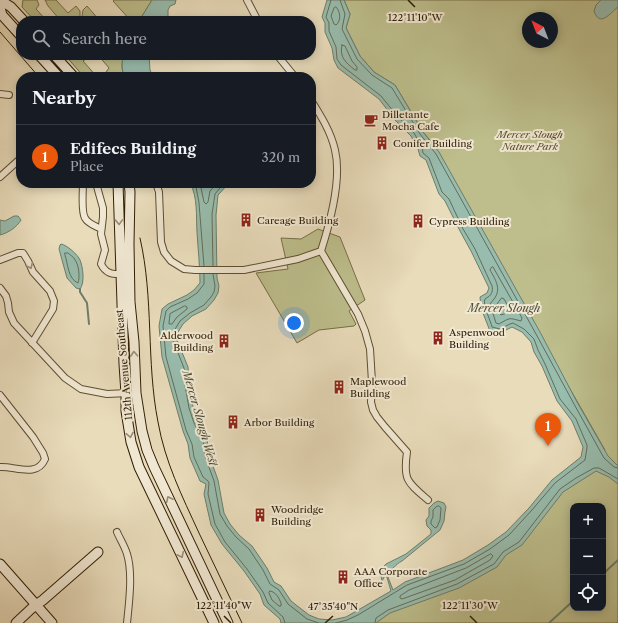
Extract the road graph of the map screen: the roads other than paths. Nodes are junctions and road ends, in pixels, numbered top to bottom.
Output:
1 (0, 0) edge
2 (246, 0) edge
3 (0, 8) edge
4 (19, 16) edge
5 (255, 16) edge
6 (16, 30) edge
7 (44, 60) edge
8 (59, 60) edge
9 (281, 60) edge
10 (54, 72) edge
11 (69, 72) edge
12 (291, 72) edge
13 (0, 94) edge
14 (9, 95) dead end
15 (316, 109) edge
16 (16, 163) edge
17 (0, 177) edge
18 (83, 188) edge
19 (97, 188) edge
20 (118, 188) edge
21 (130, 188) edge
22 (158, 188) edge
23 (101, 229) junction
24 (321, 251) junction
25 (0, 260) edge
26 (121, 273) junction
27 (0, 288) edge
28 (32, 343) junction
29 (136, 393) junction
30 (126, 394) junction
31 (0, 395) edge
32 (0, 467) edge
33 (428, 500) dead end
34 (117, 532) dead end
35 (98, 552) dead end
36 (0, 564) edge
37 (36, 605) junction
38 (16, 623) edge
39 (52, 623) edge
40 (127, 623) edge
41 (214, 623) edge
42 (228, 623) edge

1 - 4 main road
2 - 5 street
3 - 6 main road
7 - 10 main road
8 - 11 main road
9 - 12 street
13 - 14 street
15 - 24 street
16 - 17 street
18 - 23 street
19 - 23 street
20 -> 26 main road, 112th Avenue Southeast
29 -> 21 main road, 112th Avenue Southeast
22 - 24 street
23 - 26 street
24 - 33 street
25 -> 28 street
26 - 30 main road, 112th Avenue Southeast
27 - 28 street
28 - 30 street
29 - 30 street
42 -> 29 main road, 112th Avenue Southeast
30 -> 41 main road, 112th Avenue Southeast
31 - 32 street
34 - 40 street
35 - 37 main road
36 - 37 main road
37 - 38 main road
37 - 39 main road

